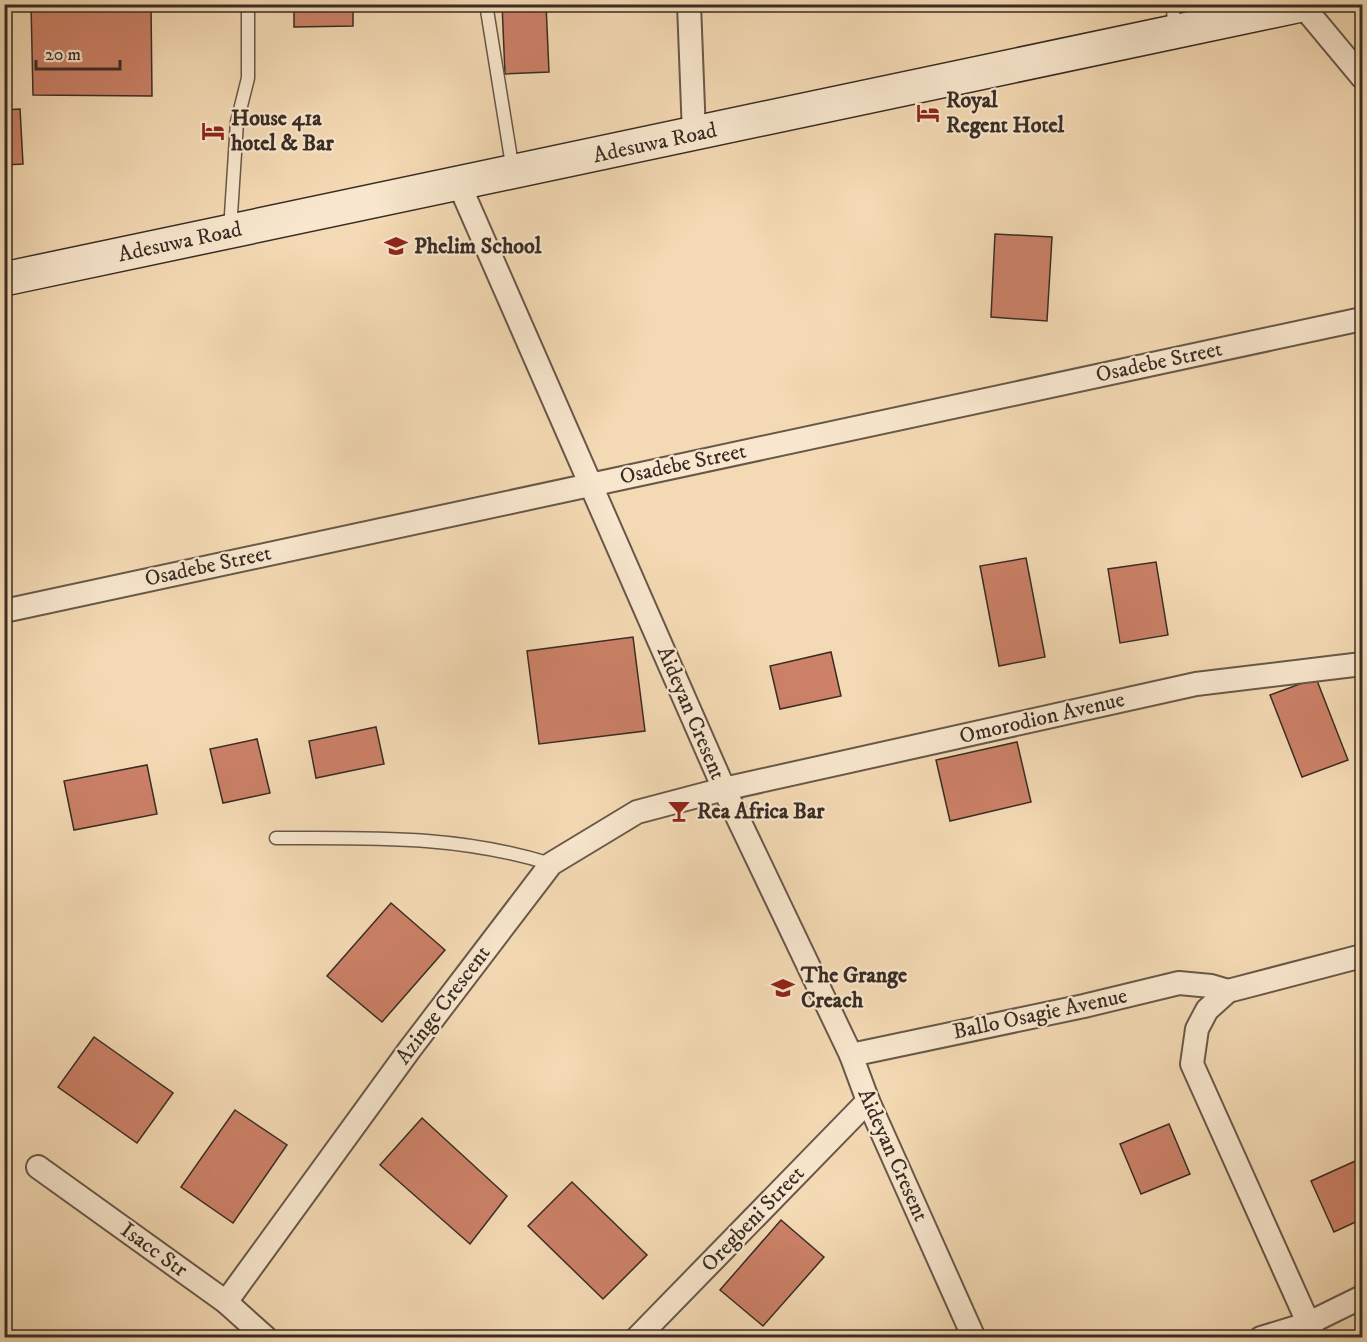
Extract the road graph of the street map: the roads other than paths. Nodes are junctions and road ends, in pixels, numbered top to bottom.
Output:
1 (248, 4) edge
2 (486, 4) edge
3 (688, 4) edge
4 (1304, 5) edge
5 (1174, 19) edge
6 (1362, 77) edge
7 (694, 134) junction
8 (513, 173) junction
9 (459, 184) junction
10 (230, 231) junction
11 (4, 279) edge
12 (1362, 319) edge
13 (592, 483) junction
14 (4, 611) edge
15 (1362, 664) edge
16 (724, 789) junction
17 (276, 838) dead end
18 (551, 864) junction
19 (1362, 956) edge
20 (1228, 991) junction
21 (851, 1055) junction
22 (868, 1101) junction
23 (38, 1167) dead end
24 (1362, 1297) edge
25 (226, 1302) junction
26 (1311, 1331) edge
27 (266, 1338) edge
28 (637, 1338) edge
29 (974, 1338) edge
30 (1261, 1338) edge

1 - 10 lane
2 - 8 lane
3 - 7 street
4 - 5 street, Adesuwa Road
4 - 6 street
5 - 7 street, Adesuwa Road
7 - 8 street, Adesuwa Road
8 - 9 street, Adesuwa Road
9 - 10 street, Adesuwa Road
9 - 13 street, Aideyan Cresent
10 - 11 street, Adesuwa Road
12 - 13 street, Osadebe Street
13 - 14 street, Osadebe Street
13 - 16 street, Aideyan Cresent
15 - 16 street, Omorodion Avenue
16 - 18 street, Azinge Crescent
16 - 21 street, Aideyan Cresent
17 - 18 lane
18 - 25 street, Azinge Crescent
19 - 20 street, Ballo Osagie Avenue
20 - 21 street, Ballo Osagie Avenue
20 - 26 street
21 - 22 street, Aideyan Cresent
22 - 28 street, Oregbeni Street
22 - 29 street, Aideyan Cresent
23 - 25 street, Isacc Str
24 - 26 street
25 - 27 street, Isacc Str
26 - 30 street

